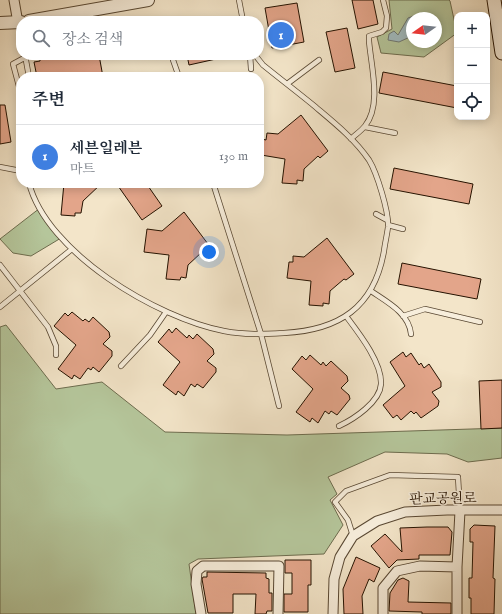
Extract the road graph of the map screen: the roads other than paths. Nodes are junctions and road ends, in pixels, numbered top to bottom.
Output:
1 (14, 0) edge
2 (148, 0) edge
3 (239, 0) edge
4 (383, 0) edge
5 (494, 0) edge
6 (19, 16) edge
7 (67, 16) edge
8 (242, 16) edge
9 (0, 23) edge
10 (16, 24) edge
11 (502, 53) edge
12 (20, 60) edge
13 (27, 60) edge
14 (174, 60) dead end
15 (250, 60) edge
16 (258, 60) edge
17 (319, 60) dead end
18 (251, 69) dead end
19 (28, 72) edge
20 (178, 72) edge
21 (16, 75) edge
22 (287, 84) junction
23 (365, 127) junction
24 (395, 133) dead end
25 (351, 139) junction
26 (0, 167) edge
27 (16, 170) edge
28 (31, 188) edge
29 (215, 188) edge
30 (376, 214) dead end
31 (387, 220) junction
32 (388, 226) junction
33 (403, 229) dead end
34 (72, 249) junction
35 (0, 265) edge
36 (20, 291) junction
37 (371, 291) junction
38 (0, 307) edge
39 (166, 312) junction
40 (346, 316) junction
41 (404, 316) junction
42 (480, 322) dead end
43 (261, 334) junction
44 (411, 334) dead end
45 (56, 355) dead end
46 (121, 366) dead end
47 (279, 406) dead end
48 (339, 426) dead end
49 (502, 510) edge
50 (460, 511) junction
51 (353, 536) junction
52 (457, 567) junction
53 (201, 614) edge
54 (278, 614) edge
55 (333, 614) edge
56 (383, 614) edge
57 (457, 614) edge

1 - 6 street
2 - 7 street
3 - 8 lane
4 - 23 lane
5 - 11 main road
9 - 10 street
12 - 21 lane
13 - 19 lane
14 - 20 lane
15 - 18 lane
16 - 22 lane
17 - 22 lane
22 - 25 lane
23 - 24 lane
23 - 25 lane
25 - 31 lane
26 - 27 lane
28 - 34 lane
29 - 43 lane
30 - 31 lane
31 - 32 lane
32 - 33 lane
32 - 37 lane
34 - 36 lane
34 - 39 lane
35 - 36 lane
36 - 38 lane
36 - 45 lane
37 - 40 lane
37 - 41 lane
39 - 43 lane
39 - 46 lane
40 - 43 lane
40 - 48 lane
41 - 42 lane
41 - 44 lane
43 - 47 lane
49 - 50 street, 판교공원로
50 - 51 street, 판교공원로
50 - 51 lane
50 - 52 street
51 - 55 street, 판교공원로
52 - 56 street
52 - 57 street
53 - 54 street

